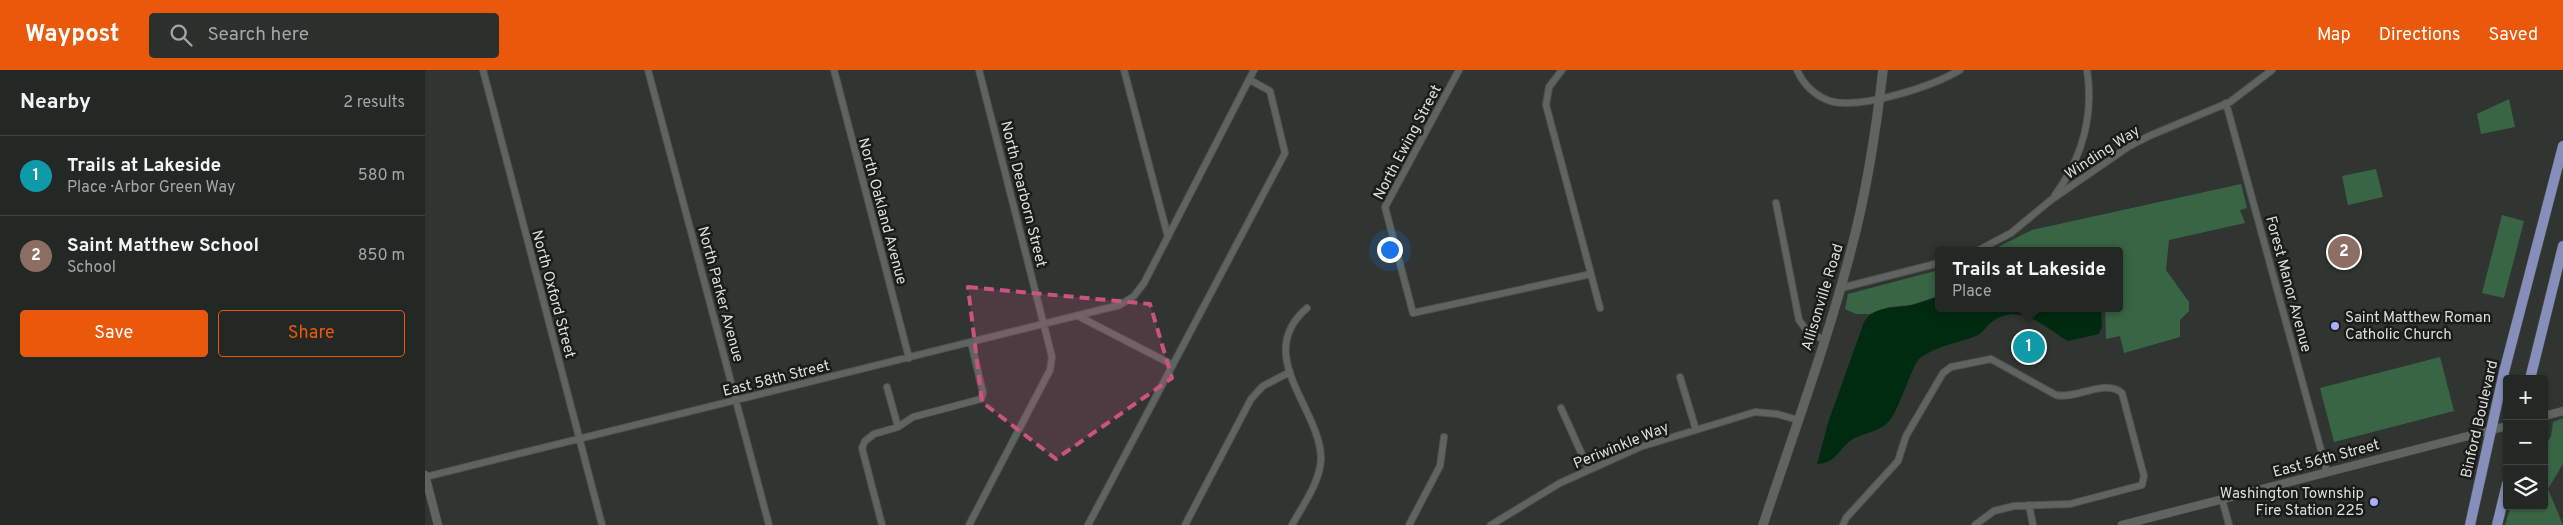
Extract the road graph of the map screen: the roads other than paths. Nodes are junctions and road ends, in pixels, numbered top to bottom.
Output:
1 (483, 70) edge
2 (648, 70) edge
3 (834, 70) edge
4 (979, 70) edge
5 (1124, 70) edge
6 (1254, 70) edge
7 (1459, 70) edge
8 (1562, 70) edge
9 (1797, 70) edge
10 (1883, 70) edge
11 (1960, 70) edge
12 (2087, 70) edge
13 (2272, 70) edge
14 (1249, 80) junction
15 (1879, 98) junction
16 (2226, 103) junction
17 (2563, 146) edge
18 (2051, 200) junction
19 (1776, 203) dead end
20 (1168, 237) junction
21 (2563, 246) edge
22 (1985, 247) edge
23 (1935, 264) edge
24 (1591, 274) junction
25 (1841, 288) junction
26 (1307, 308) dead end
27 (1600, 308) dead end
28 (1078, 316) junction
29 (1045, 324) junction
30 (1824, 340) junction
31 (971, 342) junction
32 (909, 358) junction
33 (1173, 365) junction
34 (1290, 372) junction
35 (2531, 375) edge
36 (1680, 378) dead end
37 (887, 387) dead end
38 (736, 401) junction
39 (1561, 408) dead end
40 (2563, 411) edge
41 (2548, 415) edge
42 (1798, 420) junction
43 (898, 427) junction
44 (2503, 427) edge
45 (1696, 430) junction
46 (2491, 430) junction
47 (1444, 437) dead end
48 (579, 439) junction
49 (1589, 470) junction
50 (2327, 472) junction
51 (425, 476) edge
52 (2222, 499) junction
53 (2503, 500) edge
54 (2029, 505) junction
55 (438, 525) edge
56 (602, 525) edge
57 (769, 525) edge
58 (882, 525) edge
59 (969, 525) edge
60 (1088, 525) edge
61 (1185, 525) edge
62 (1292, 525) edge
63 (1409, 525) edge
64 (1491, 525) edge
65 (1763, 525) edge
66 (1843, 525) edge
67 (1975, 525) edge
68 (2033, 525) edge
69 (2122, 525) edge
70 (2229, 525) edge
71 (2470, 525) edge
72 (2497, 525) edge

1 - 48 street, North Oxford Street
2 - 38 street, North Parker Avenue
3 - 32 street, North Oakland Avenue
4 - 29 street, North Dearborn Street
5 - 20 street
6 - 14 street
7 - 24 street, North Ewing Street
8 - 24 street
9 - 15 street
10 - 15 main road, Allisonville Road
11 - 15 street
12 - 18 street
13 - 16 street, Winding Way
14 - 20 street
14 - 33 street
15 - 25 main road, Allisonville Road
16 - 18 street, Winding Way
16 - 50 street, Forest Manor Avenue
17 - 46 main road, Binford Boulevard
18 - 22 street, Winding Way
19 - 30 street
20 - 28 street, East 58th Street
21 - 35 main road
23 - 25 street
24 - 27 street
25 - 30 main road, Allisonville Road
26 - 34 street
28 - 29 street, East 58th Street
28 - 33 street
29 - 31 street, East 58th Street
29 - 59 street, North Dearborn Street
30 - 42 main road, Allisonville Road
31 - 32 street, East 58th Street
31 - 43 street
32 - 38 street, East 58th Street
33 - 60 street
34 - 61 street
34 - 62 street
36 - 45 street
37 - 43 street
38 - 48 street, East 58th Street
38 - 57 street, North Parker Avenue
39 - 49 street
40 - 41 street
42 - 45 street, Periwinkle Way
42 - 65 main road, Allisonville Road
43 - 58 street
44 - 46 street, East 56th Street
45 - 49 street, Periwinkle Way
46 - 50 street, East 56th Street
46 - 71 main road, Binford Boulevard
47 - 63 street
48 - 51 street, East 58th Street
48 - 56 street, North Oxford Street
49 - 64 street, Periwinkle Way
50 - 52 street, East 56th Street
51 - 55 street
52 - 69 street, East 56th Street
52 - 70 street
53 - 72 main road
54 - 66 street
54 - 67 street
54 - 68 street

